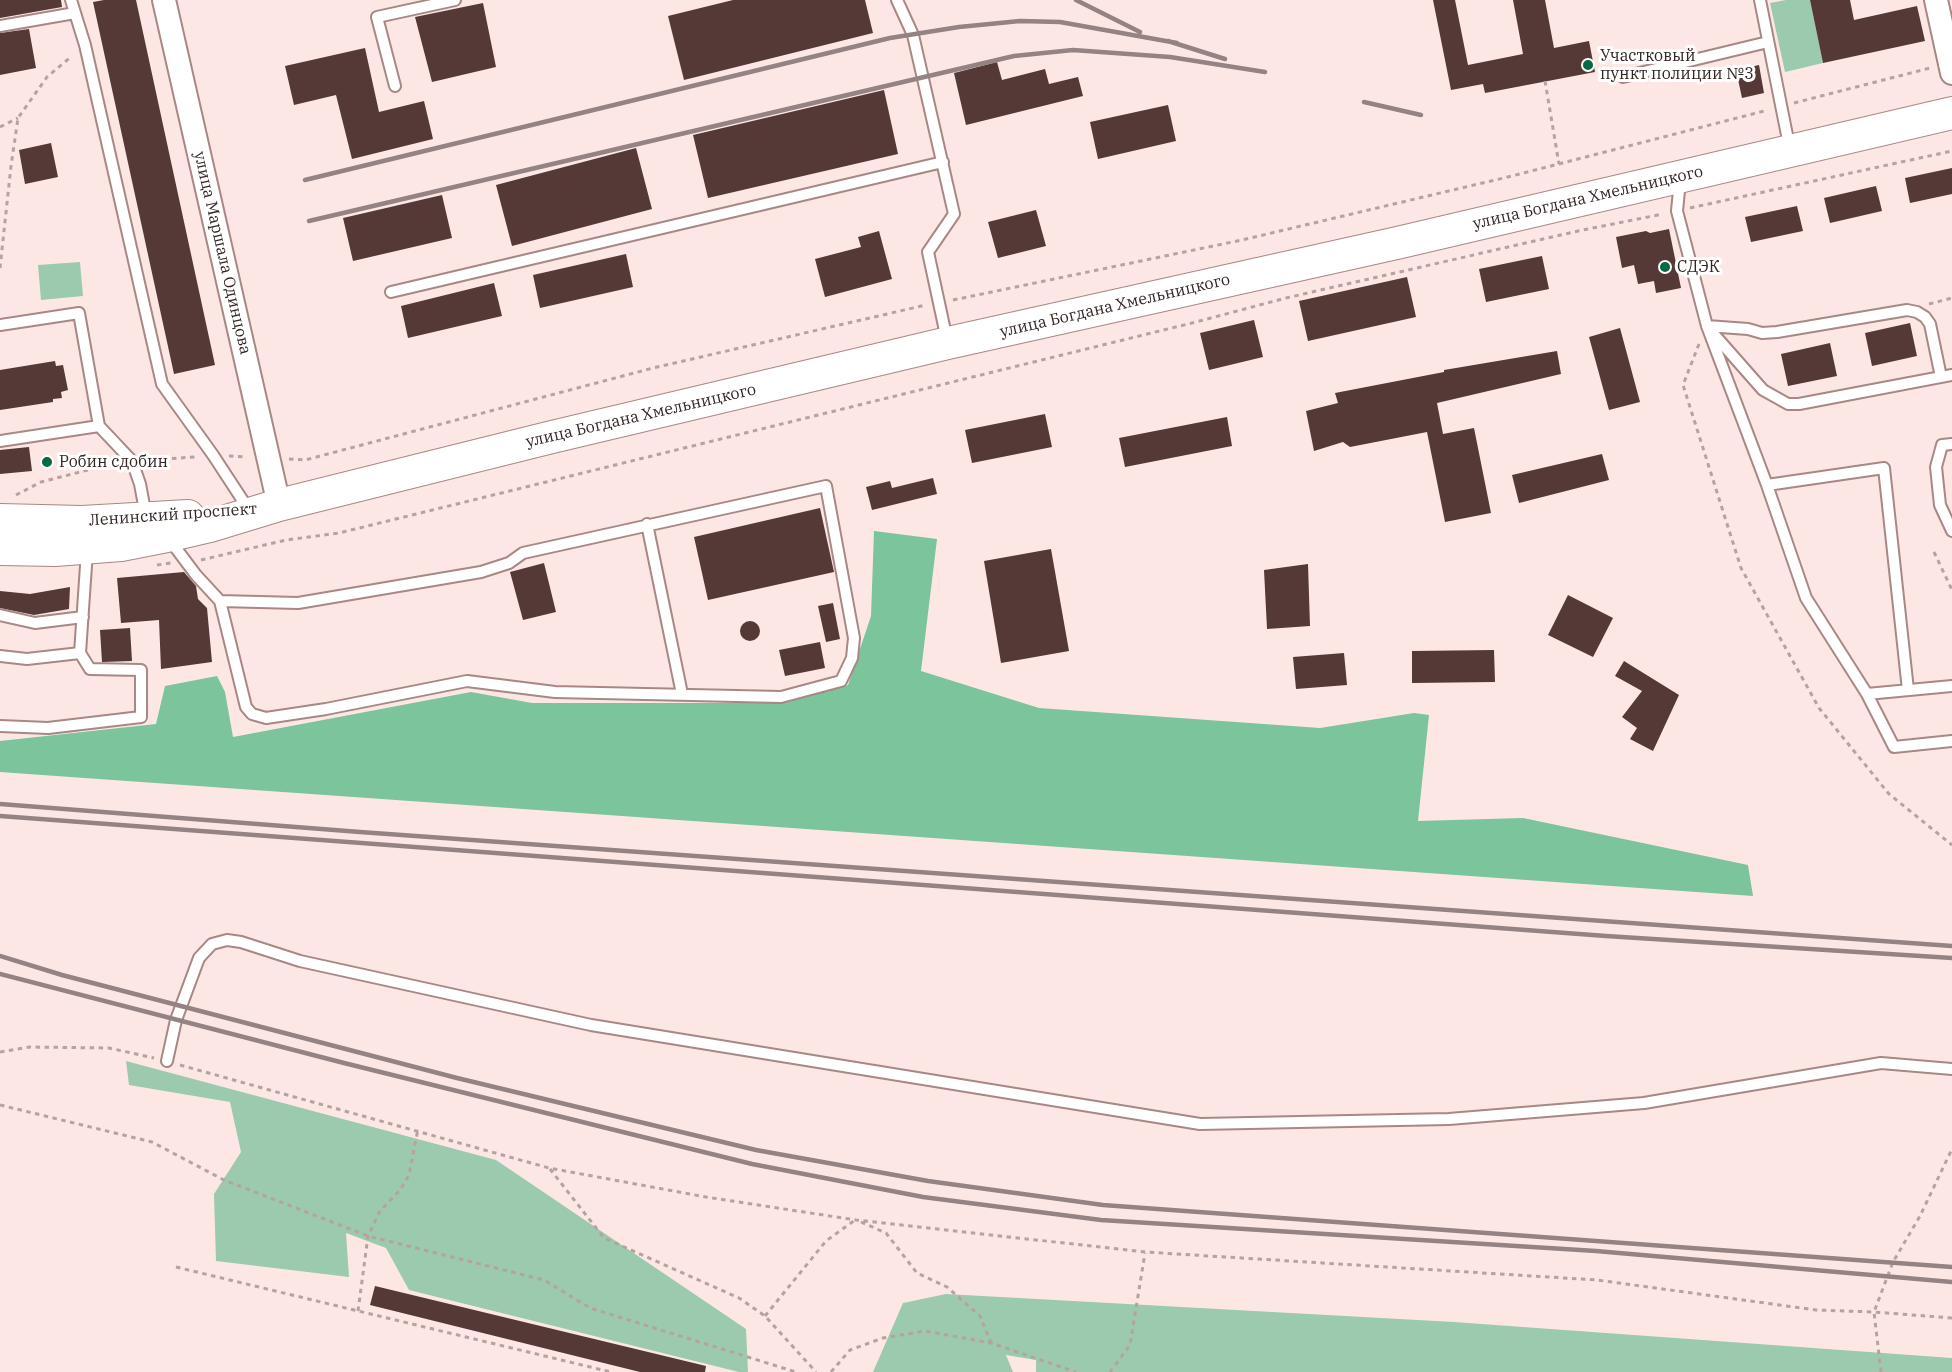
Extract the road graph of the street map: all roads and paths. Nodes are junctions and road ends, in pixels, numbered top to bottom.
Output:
1 (72, 0) edge
2 (164, 0) edge
3 (455, 0) edge
4 (897, 0) edge
5 (1760, 0) edge
6 (1936, 0) edge
7 (75, 13) junction
8 (0, 26) edge
9 (1768, 42) junction
10 (85, 45) junction
11 (1951, 68) edge
12 (1623, 76) dead end
13 (1545, 81) dead end
14 (395, 87) dead end
15 (1782, 106) junction
16 (1952, 113) edge
17 (18, 118) junction
18 (0, 128) edge
19 (1790, 151) junction
20 (1952, 151) edge
21 (943, 162) junction
22 (1559, 164) junction
23 (1681, 177) junction
24 (1677, 211) junction
25 (0, 268) edge
26 (391, 292) dead end
27 (940, 302) junction
28 (0, 325) edge
29 (1707, 326) junction
30 (948, 343) junction
31 (1947, 376) edge
32 (99, 426) junction
33 (0, 441) edge
34 (1952, 444) edge
35 (305, 460) dead end
36 (1767, 485) junction
37 (264, 508) junction
38 (0, 520) edge
39 (647, 524) junction
40 (1952, 531) edge
41 (153, 540) junction
42 (87, 548) junction
43 (0, 549) edge
44 (1934, 552) dead end
45 (186, 562) junction
46 (1952, 590) edge
47 (220, 601) junction
48 (0, 615) edge
49 (83, 617) junction
50 (80, 653) junction
51 (0, 656) edge
52 (1952, 686) edge
53 (1908, 690) junction
54 (682, 694) junction
55 (1867, 694) junction
56 (0, 726) edge
57 (1952, 741) edge
58 (1952, 845) edge
59 (0, 1052) edge
60 (167, 1061) junction
61 (1952, 1069) edge
62 (0, 1105) edge
63 (418, 1130) junction
64 (1952, 1149) edge
65 (549, 1168) junction
66 (856, 1220) junction
67 (368, 1236) junction
68 (1145, 1252) junction
69 (176, 1267) dead end
70 (358, 1311) junction
71 (1874, 1311) junction
72 (765, 1316) junction
73 (1952, 1318) edge
74 (991, 1343) junction
75 (611, 1372) edge
76 (796, 1372) edge
77 (816, 1372) edge
78 (831, 1372) edge
79 (1076, 1372) edge
80 (1110, 1372) edge
81 (1881, 1372) edge

1 - 7 lane
2 - 37 street, улица Маршала Одинцова
3 - 14 lane
4 - 21 lane
5 - 9 lane
6 - 11 street
7 - 8 lane
7 - 10 lane
9 - 12 lane
9 - 15 lane
10 - 17 path
10 - 37 lane
11 - 15 path
13 - 22 path
15 - 19 lane
15 - 22 path
16 - 19 main road, улица Богдана Хмельницкого
17 - 18 path
17 - 25 path
19 - 23 main road, улица Богдана Хмельницкого
20 - 24 path
21 - 26 lane
21 - 27 lane
22 - 27 path
23 - 24 lane
23 - 30 main road, улица Богдана Хмельницкого
24 - 29 lane
24 - 45 path
27 - 30 lane
27 - 35 path
28 - 32 lane
29 - 31 lane
29 - 31 lane
29 - 36 lane
29 - 58 path
30 - 37 main road, улица Богдана Хмельницкого
32 - 33 lane
32 - 41 lane
34 - 40 lane
36 - 53 lane
36 - 55 lane
37 - 41 main road, Ленинский проспект
38 - 41 main road, Ленинский проспект
39 - 47 lane
39 - 54 lane
39 - 54 lane
41 - 42 main road, Ленинский проспект
41 - 45 lane
41 - 45 path
42 - 43 main road, Ленинский проспект
42 - 49 lane
44 - 46 path
45 - 47 lane
47 - 54 lane
48 - 49 lane
49 - 50 lane
50 - 51 lane
50 - 56 lane
52 - 53 lane
53 - 55 lane
55 - 57 lane
59 - 60 path
60 - 61 lane
60 - 63 path
62 - 67 path
63 - 65 path
63 - 67 path
64 - 71 path
65 - 66 path
65 - 72 path
66 - 68 path
66 - 72 path
66 - 74 path
67 - 70 path
67 - 76 path
68 - 71 path
68 - 80 path
69 - 70 path
70 - 75 path
71 - 73 path
71 - 81 path
72 - 77 path
74 - 78 path
74 - 79 path

